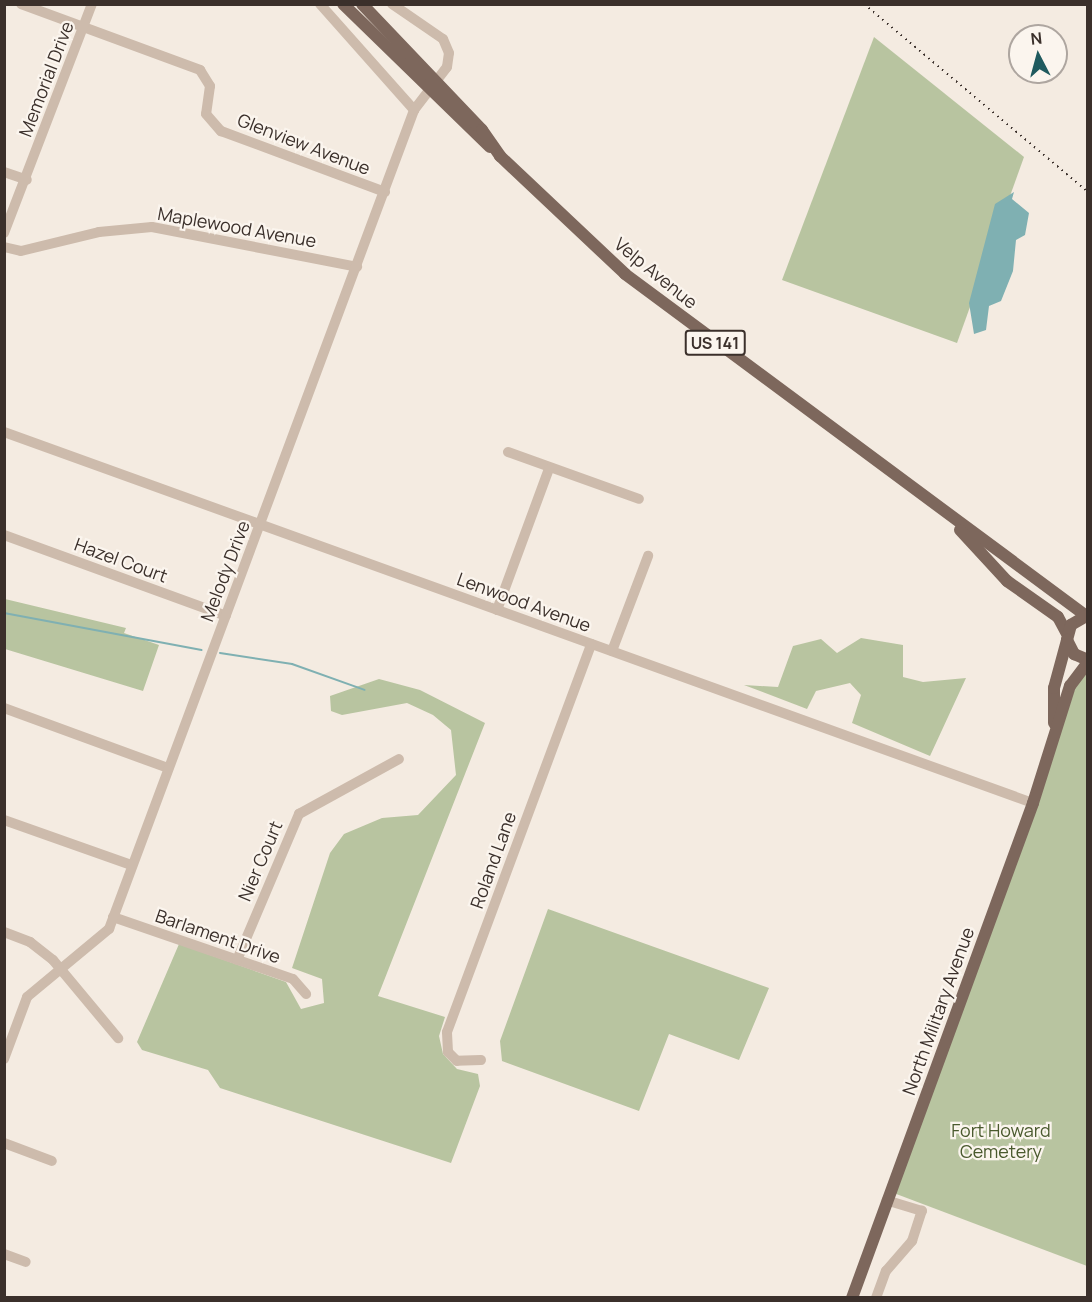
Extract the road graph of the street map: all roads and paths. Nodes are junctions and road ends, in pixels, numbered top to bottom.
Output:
1 (21, 4) edge
2 (92, 4) edge
3 (320, 4) edge
4 (343, 4) edge
5 (362, 4) edge
6 (392, 4) edge
7 (84, 28) junction
8 (432, 87) junction
9 (414, 110) junction
10 (4, 172) edge
11 (27, 180) junction
12 (385, 192) junction
13 (4, 233) edge
14 (4, 247) edge
15 (357, 267) junction
16 (4, 432) edge
17 (508, 453) dead end
18 (549, 469) junction
19 (639, 499) dead end
20 (951, 521) junction
21 (260, 525) junction
22 (4, 535) edge
23 (648, 556) dead end
24 (497, 610) junction
25 (1086, 615) edge
26 (226, 616) junction
27 (1067, 637) junction
28 (591, 644) junction
29 (612, 651) junction
30 (1088, 661) edge
31 (4, 708) edge
32 (1054, 736) junction
33 (399, 759) dead end
34 (168, 768) junction
35 (1033, 803) junction
36 (4, 820) edge
37 (131, 865) junction
38 (113, 916) junction
39 (4, 932) edge
40 (237, 960) junction
41 (60, 968) junction
42 (306, 994) dead end
43 (118, 1038) dead end
44 (4, 1059) edge
45 (481, 1060) dead end
46 (4, 1143) edge
47 (52, 1161) dead end
48 (887, 1200) junction
49 (4, 1254) edge
50 (26, 1262) dead end
51 (852, 1298) edge
52 (876, 1298) edge

1 - 7 street, Glenview Avenue
2 - 7 street, Memorial Drive
3 - 9 street
4 - 8 main road, Velp Avenue / US 141
5 - 8 main road, Velp Avenue / US 141
6 - 8 street, Melody Drive
7 - 11 street, Memorial Drive
7 - 12 street, Glenview Avenue
8 - 9 street, Melody Drive
8 - 20 main road, Velp Avenue / US 141
9 - 12 street, Melody Drive
10 - 11 street
11 - 13 street, Memorial Drive
12 - 15 street, Melody Drive
14 - 15 street, Maplewood Avenue
15 - 21 street, Melody Drive
16 - 21 street, Lenwood Avenue
17 - 18 street
18 - 19 street
18 - 24 street
20 - 25 main road, Velp Avenue / US 141
20 - 27 main road, Velp Avenue / US 141
21 - 24 street, Lenwood Avenue
21 - 26 street, Melody Drive
22 - 26 street, Hazel Court
23 - 29 street
24 - 28 street, Lenwood Avenue
25 - 27 main road
26 - 34 street, Melody Drive
27 - 30 main road, Velp Avenue
27 - 32 main road, North Military Avenue
28 - 29 street, Lenwood Avenue
28 - 45 street, Roland Lane
29 - 35 street, Lenwood Avenue
30 - 32 main road, North Military Avenue
31 - 34 street
32 - 35 main road, North Military Avenue
33 - 40 street, Nier Court
34 - 37 street, Melody Drive
35 - 48 main road, North Military Avenue
36 - 37 street
37 - 38 street, Melody Drive
38 - 40 street, Barlament Drive
38 - 41 street, Melody Drive
39 - 41 street
40 - 42 street, Barlament Drive
41 - 43 street
41 - 44 street, Melody Drive
46 - 47 street
48 - 51 main road, North Military Avenue
48 - 52 street
49 - 50 street

